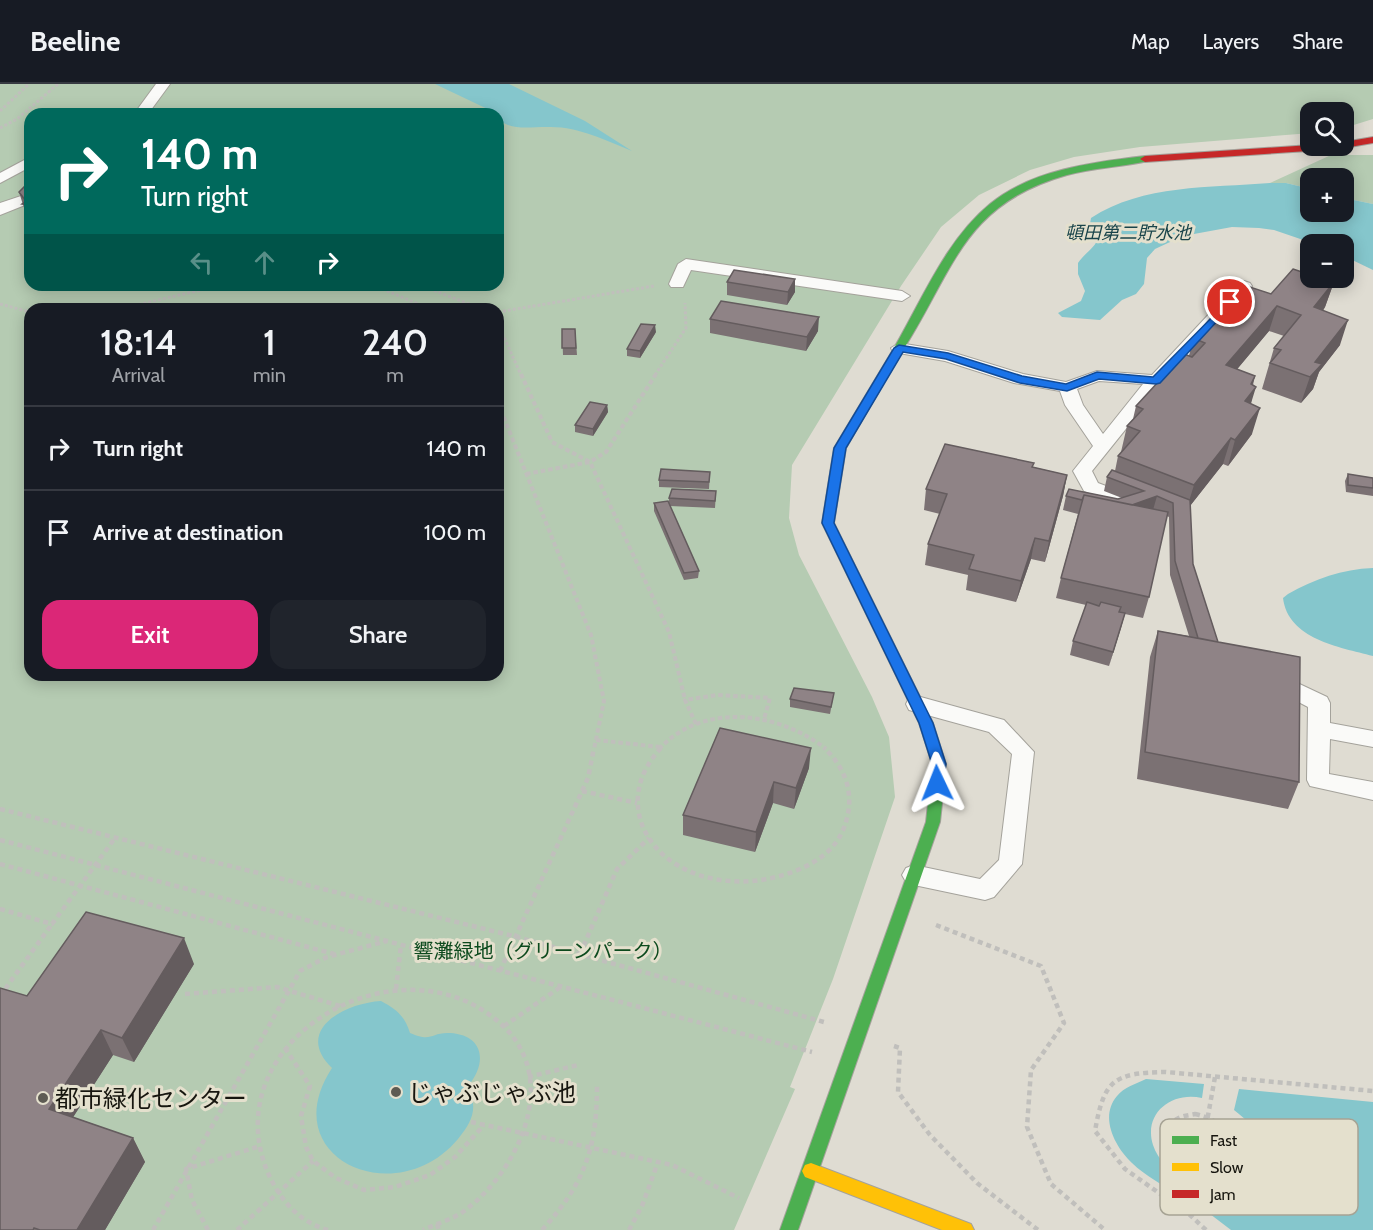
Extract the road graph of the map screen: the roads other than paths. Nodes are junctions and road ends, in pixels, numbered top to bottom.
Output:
1 (163, 84) edge
2 (145, 108) edge
3 (1373, 140) edge
4 (1354, 143) edge
5 (1300, 149) edge
6 (24, 165) edge
7 (0, 179) edge
8 (24, 199) edge
9 (0, 208) edge
10 (677, 285) road end
11 (1244, 286) edge
12 (902, 296) dead end
13 (899, 348) junction
14 (1156, 381) junction
15 (1067, 387) junction
16 (1102, 446) junction
17 (1168, 516) edge
18 (1260, 673) edge
19 (917, 704) junction
20 (1319, 729) junction
21 (1373, 739) edge
22 (1373, 791) edge
23 (914, 875) junction
24 (812, 1171) junction
25 (789, 1230) edge
26 (965, 1230) edge

1 - 2 lane
3 - 4 street
5 - 13 street
6 - 7 lane
8 - 9 lane
10 - 12 lane
11 - 14 lane
13 - 15 lane
13 - 19 street
14 - 15 lane
14 - 16 lane
15 - 16 lane
16 - 17 lane
18 - 20 lane
19 - 23 street
19 - 23 lane
20 - 21 lane
20 - 22 lane
23 - 24 street
24 - 25 street
24 - 26 street

